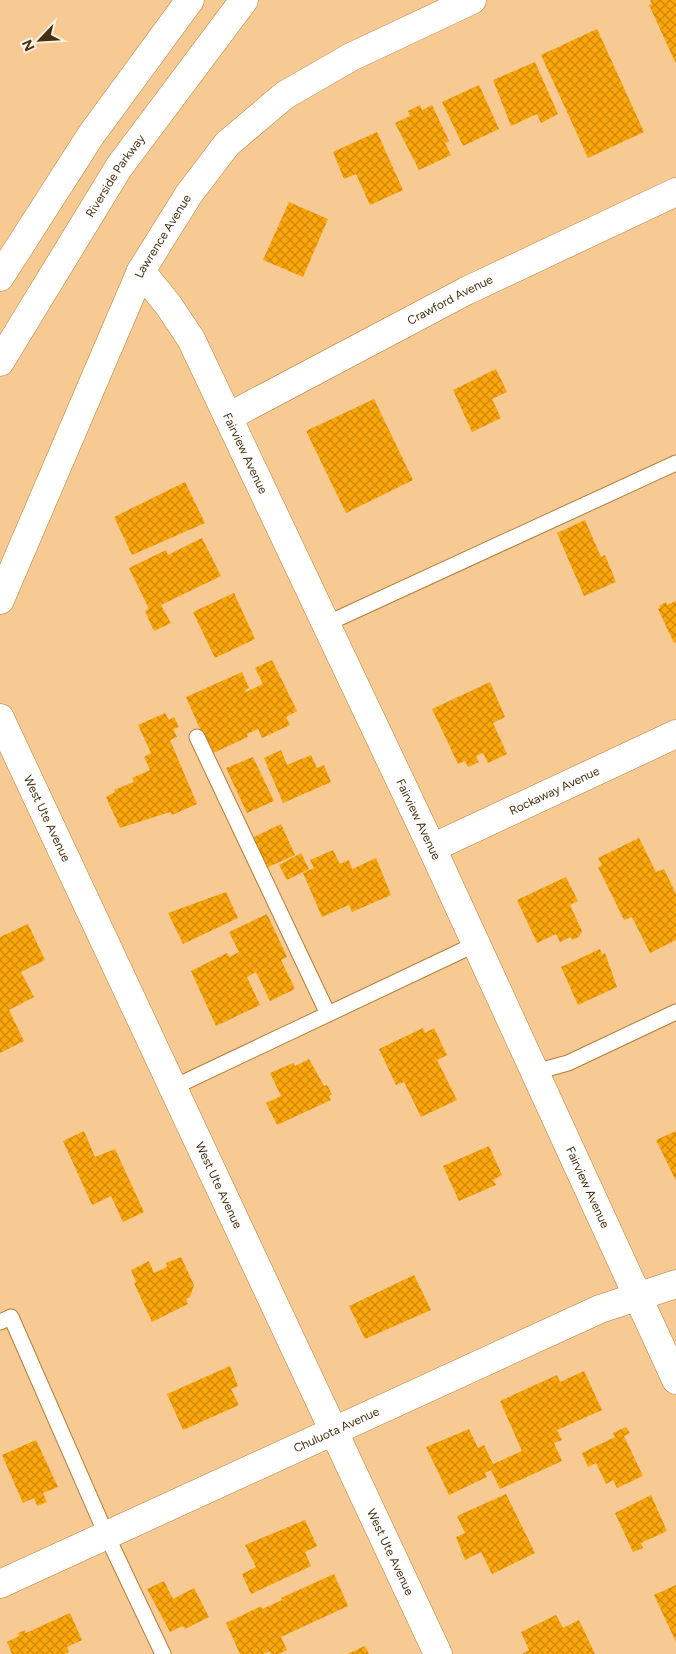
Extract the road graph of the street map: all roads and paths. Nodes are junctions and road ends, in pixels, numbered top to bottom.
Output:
1 (190, 0) edge
2 (244, 0) edge
3 (472, 0) edge
4 (676, 192) edge
5 (141, 271) junction
6 (0, 277) edge
7 (0, 362) edge
8 (228, 417) junction
9 (676, 463) edge
10 (0, 600) edge
11 (326, 624) junction
12 (0, 718) edge
13 (676, 734) edge
14 (197, 737) dead end
15 (432, 848) junction
16 (476, 944) junction
17 (676, 1012) edge
18 (328, 1014) junction
19 (535, 1072) junction
20 (172, 1088) junction
21 (676, 1284) edge
22 (638, 1296) junction
23 (0, 1322) edge
24 (676, 1380) edge
25 (332, 1431) junction
26 (106, 1534) junction
27 (0, 1584) edge
28 (163, 1654) edge
29 (438, 1654) edge

1 - 6 street
2 - 7 street, Riverside Parkway
3 - 5 street, Lawrence Avenue
4 - 8 street, Crawford Avenue
5 - 8 street, Fairview Avenue
5 - 10 street, Lawrence Avenue
8 - 11 street, Fairview Avenue
9 - 11 lane
11 - 15 street, Fairview Avenue
12 - 20 street, West Ute Avenue
13 - 15 street, Rockaway Avenue
14 - 18 lane
15 - 16 street, Fairview Avenue
16 - 18 lane
16 - 19 street, Fairview Avenue
17 - 19 lane
18 - 20 lane
19 - 22 street, Fairview Avenue
20 - 25 street, West Ute Avenue
21 - 22 street, Chuluota Avenue
22 - 24 street, Fairview Avenue
22 - 25 street, Chuluota Avenue
23 - 26 lane
25 - 26 street, Chuluota Avenue
25 - 29 street, West Ute Avenue
26 - 27 street, Chuluota Avenue
26 - 28 lane

